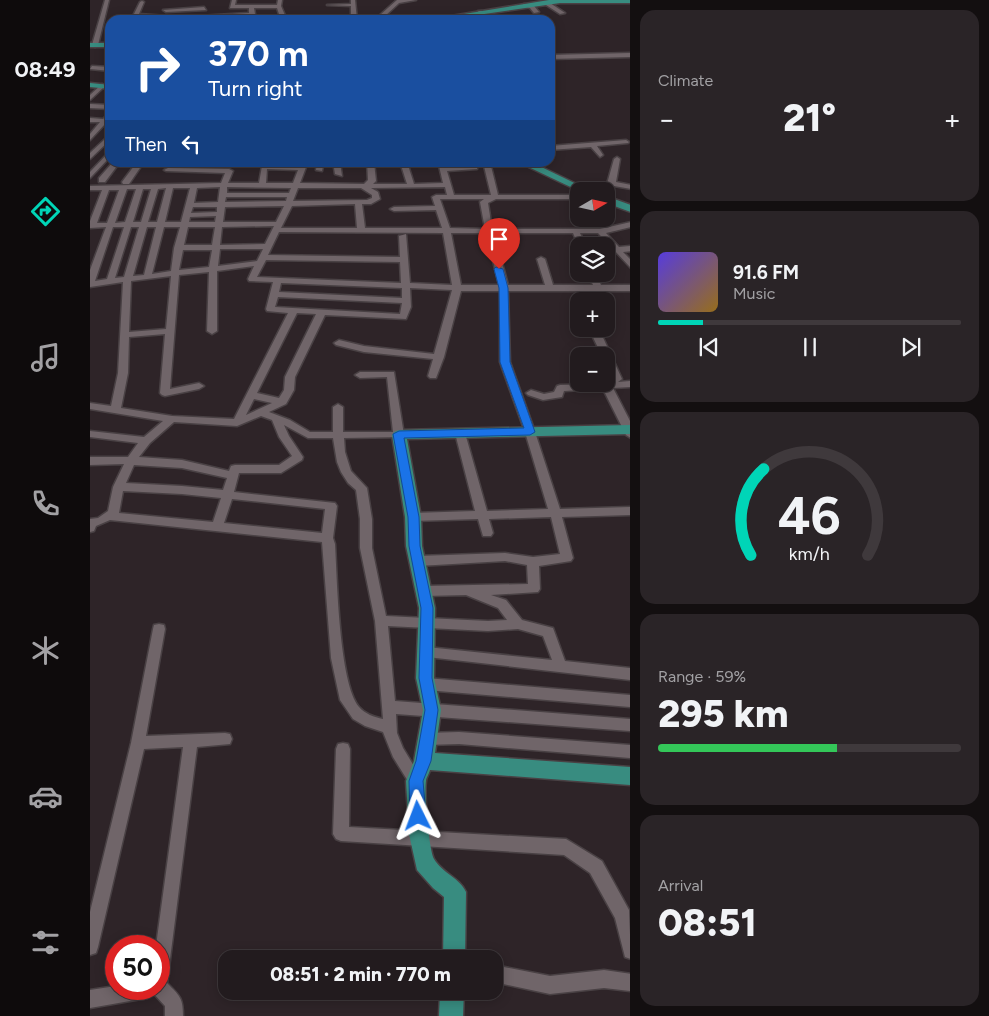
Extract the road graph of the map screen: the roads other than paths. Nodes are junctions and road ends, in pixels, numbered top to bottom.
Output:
1 (107, 0) edge
2 (169, 0) edge
3 (207, 0) edge
4 (234, 0) edge
5 (414, 0) edge
6 (399, 1) edge
7 (630, 1) edge
8 (142, 2) dead end
9 (545, 2) junction
10 (280, 3) edge
11 (353, 3) edge
12 (328, 5) dead end
13 (524, 5) junction
14 (252, 6) junction
15 (232, 7) junction
16 (204, 9) junction
17 (166, 10) junction
18 (480, 12) junction
19 (536, 12) dead end
20 (562, 13) dead end
21 (136, 15) edge
22 (164, 15) edge
23 (202, 15) edge
24 (231, 15) joint
25 (383, 15) edge
26 (461, 15) edge
27 (483, 15) edge
28 (93, 45) edge
29 (630, 54) edge
30 (555, 57) edge
31 (92, 68) dead end
32 (105, 69) edge
33 (90, 85) edge
34 (105, 87) edge
35 (105, 88) edge
36 (90, 98) edge
37 (90, 106) edge
38 (105, 107) edge
39 (90, 120) edge
40 (105, 120) edge
41 (105, 124) edge
42 (91, 140) edge
43 (105, 140) edge
44 (626, 142) dead end
45 (105, 144) edge
46 (592, 144) junction
47 (555, 148) edge
48 (600, 154) dead end
49 (90, 157) edge
50 (105, 159) edge
51 (616, 159) dead end
52 (113, 167) edge
53 (137, 167) edge
54 (168, 167) edge
55 (173, 167) edge
56 (231, 167) edge
57 (264, 167) edge
58 (302, 167) edge
59 (337, 167) edge
60 (371, 167) edge
61 (405, 167) edge
62 (443, 167) edge
63 (459, 167) edge
64 (475, 167) edge
65 (487, 167) edge
66 (533, 167) edge
67 (187, 171) junction
68 (230, 171) junction
69 (339, 174) dead end
70 (90, 176) edge
71 (102, 180) dead end
72 (612, 182) edge
73 (295, 184) junction
74 (570, 184) edge
75 (615, 184) edge
76 (224, 185) junction
77 (262, 185) junction
78 (448, 185) junction
79 (124, 186) junction
80 (181, 186) junction
81 (194, 186) junction
82 (365, 186) junction
83 (411, 186) junction
84 (158, 187) junction
85 (170, 187) junction
86 (630, 187) edge
87 (90, 188) edge
88 (140, 188) junction
89 (106, 189) junction
90 (222, 195) junction
91 (292, 195) junction
92 (451, 197) junction
93 (495, 197) junction
94 (570, 197) edge
95 (358, 202) junction
96 (615, 202) edge
97 (287, 204) junction
98 (188, 205) junction
99 (221, 205) junction
100 (440, 208) junction
101 (394, 209) dead end
102 (630, 210) edge
103 (220, 214) junction
104 (186, 215) junction
105 (630, 224) edge
106 (183, 225) junction
107 (218, 225) junction
108 (91, 226) edge
109 (110, 226) junction
110 (127, 226) junction
111 (142, 226) junction
112 (160, 226) junction
113 (278, 227) junction
114 (360, 231) junction
115 (488, 231) junction
116 (600, 231) junction
117 (447, 232) junction
118 (576, 232) junction
119 (403, 236) dead end
120 (578, 237) edge
121 (268, 246) junction
122 (216, 247) junction
123 (178, 248) junction
124 (630, 248) edge
125 (616, 250) junction
126 (541, 259) dead end
127 (260, 260) junction
128 (404, 260) junction
129 (630, 266) edge
130 (213, 269) junction
131 (174, 274) junction
132 (147, 278) junction
133 (127, 280) junction
134 (278, 280) junction
135 (110, 282) junction
136 (595, 282) edge
137 (90, 283) edge
138 (405, 286) junction
139 (457, 288) junction
140 (504, 288) junction
141 (598, 288) junction
142 (630, 288) edge
143 (550, 289) junction
144 (273, 294) junction
145 (407, 301) junction
146 (293, 312) junction
147 (322, 312) junction
148 (170, 331) junction
149 (212, 331) dead end
150 (125, 335) junction
151 (339, 343) dead end
152 (439, 357) junction
153 (360, 374) dead end
154 (433, 376) dead end
155 (630, 384) edge
156 (615, 385) edge
157 (199, 386) dead end
158 (570, 387) edge
159 (610, 392) edge
160 (531, 394) dead end
161 (252, 395) junction
162 (282, 402) junction
163 (90, 406) edge
164 (338, 407) dead end
165 (115, 410) junction
166 (260, 412) junction
167 (276, 418) junction
168 (172, 419) junction
169 (237, 424) junction
170 (629, 431) edge
171 (530, 432) junction
172 (460, 433) junction
173 (90, 434) edge
174 (399, 434) junction
175 (339, 436) junction
176 (146, 441) junction
177 (130, 459) junction
178 (90, 461) edge
179 (233, 476) junction
180 (118, 487) junction
181 (227, 496) junction
182 (630, 511) edge
183 (555, 512) junction
184 (482, 514) junction
185 (108, 516) junction
186 (413, 517) junction
187 (218, 526) junction
188 (90, 528) edge
189 (487, 534) dead end
190 (327, 538) junction
191 (418, 561) junction
192 (532, 562) junction
193 (467, 590) junction
194 (424, 591) junction
195 (381, 621) junction
196 (426, 623) junction
197 (518, 624) junction
198 (158, 629) dead end
199 (427, 652) junction
200 (562, 667) junction
201 (630, 674) edge
202 (426, 684) junction
203 (630, 701) edge
204 (389, 707) junction
205 (432, 710) junction
206 (630, 725) edge
207 (389, 727) junction
208 (426, 738) junction
209 (224, 740) dead end
210 (191, 741) junction
211 (138, 743) junction
212 (343, 749) dead end
213 (630, 752) edge
214 (424, 761) junction
215 (630, 776) edge
216 (416, 781) junction
217 (421, 838) junction
218 (165, 935) edge
219 (90, 947) edge
220 (454, 950) edge
221 (630, 951) edge
222 (503, 976) edge
223 (630, 984) edge
224 (105, 996) edge
225 (170, 998) edge
226 (90, 999) edge
227 (452, 1000) edge
228 (174, 1016) edge
229 (451, 1016) edge

1 - 28 street
2 - 17 street
3 - 16 street
4 - 15 street
5 - 6 street
6 - 25 street
7 - 9 main road
8 - 21 street
9 - 13 main road
9 - 20 street
10 - 14 street
11 - 12 street
13 - 18 main road
13 - 19 street
14 - 15 street
14 - 24 street
15 - 24 street
16 - 17 street
16 - 23 street
17 - 22 street
18 - 26 main road
18 - 27 street
29 - 30 street
31 - 32 street
33 - 34 main road
35 - 36 street
37 - 38 street
39 - 40 street
41 - 42 street
42 - 43 street
44 - 46 street
45 - 49 street
46 - 47 street
46 - 48 street
50 - 70 street
51 - 72 street
52 - 71 street
53 - 79 street
54 - 84 street
55 - 67 street
56 - 68 street
57 - 77 street
58 - 73 street
59 - 69 street
60 - 82 street
61 - 83 street
62 - 78 street
63 - 64 street
65 - 93 street
66 - 74 main road
67 - 68 street
67 - 80 street
68 - 76 street
73 - 77 street
73 - 82 street
73 - 91 street
75 - 86 street
76 - 77 street
76 - 81 street
76 - 90 street
78 - 83 street
78 - 92 street
79 - 88 street
79 - 89 street
79 - 109 street
80 - 81 street
80 - 85 street
81 - 98 street
82 - 83 street
82 - 95 street
84 - 85 street
84 - 88 street
84 - 111 street
85 - 112 street
87 - 89 street
88 - 110 street
89 - 108 street
90 - 91 street
90 - 99 street
91 - 97 street
92 - 93 street
92 - 100 street
93 - 94 street
93 - 115 street
95 - 97 street
95 - 114 street
96 - 102 main road
97 - 99 street
97 - 113 street
98 - 99 street
98 - 104 street
99 - 103 street
100 - 101 street
100 - 117 street
103 - 104 street
103 - 107 street
104 - 106 street
105 - 116 street
106 - 107 street
106 - 112 street
106 - 123 street
107 - 113 street
107 - 122 street
108 - 109 street
109 - 110 street
109 - 137 street
110 - 111 street
110 - 135 street
111 - 112 street
111 - 133 street
112 - 132 street
113 - 114 street
113 - 121 street
114 - 117 street
115 - 117 street
115 - 118 street
115 - 140 street
116 - 118 street
116 - 125 street
117 - 139 street
118 - 120 street
119 - 128 street
121 - 122 street
121 - 127 street
122 - 123 street
122 - 130 street
123 - 131 street
124 - 125 street
125 - 129 street
126 - 143 street
127 - 128 street
127 - 130 street
127 - 134 street
128 - 138 street
130 - 131 street
130 - 149 street
131 - 132 street
131 - 148 street
132 - 133 street
133 - 135 street
133 - 150 street
134 - 138 street
134 - 144 street
135 - 137 street
136 - 141 street
138 - 139 street
138 - 145 street
139 - 140 street
139 - 152 street
140 - 143 street
140 - 171 street
141 - 142 street
141 - 143 street
144 - 145 street
144 - 146 street
145 - 147 street
146 - 147 street
146 - 161 street
147 - 162 street
148 - 150 street
148 - 157 street
150 - 165 street
151 - 152 street
152 - 154 street
153 - 174 street
155 - 156 street
158 - 160 street
159 - 170 street
161 - 162 street
161 - 169 street
162 - 166 street
163 - 165 street
164 - 175 street
165 - 168 street
166 - 167 street
166 - 169 street
167 - 175 street
167 - 179 street
168 - 169 street
168 - 176 street
170 - 171 main road
171 - 172 main road
171 - 183 street
172 - 174 main road
172 - 184 street
173 - 176 street
174 - 175 street
174 - 186 main road
175 - 195 street
176 - 177 street
177 - 178 street
177 - 179 street
177 - 180 street
179 - 181 street
180 - 181 street
180 - 185 street
181 - 187 street
181 - 190 street
182 - 183 street
183 - 184 street
183 - 192 street
184 - 186 street
184 - 189 street
185 - 187 street
185 - 188 street
186 - 191 main road
187 - 190 street
190 - 207 street
191 - 192 street
191 - 194 main road
192 - 193 street
193 - 194 street
193 - 197 street
194 - 196 main road
195 - 196 street
195 - 204 street
196 - 197 street
196 - 199 main road
197 - 200 street
198 - 211 street
199 - 200 street
199 - 202 main road
200 - 201 street
202 - 203 street
202 - 205 main road
204 - 205 street
204 - 207 street
205 - 206 street
205 - 208 main road
207 - 216 street
208 - 213 street
208 - 214 main road
209 - 210 street
210 - 211 street
210 - 218 street
211 - 219 street
212 - 217 street
214 - 215 main road
214 - 216 main road
216 - 217 main road
217 - 220 main road
217 - 221 street
222 - 223 street
224 - 226 street
225 - 228 street
227 - 229 main road

